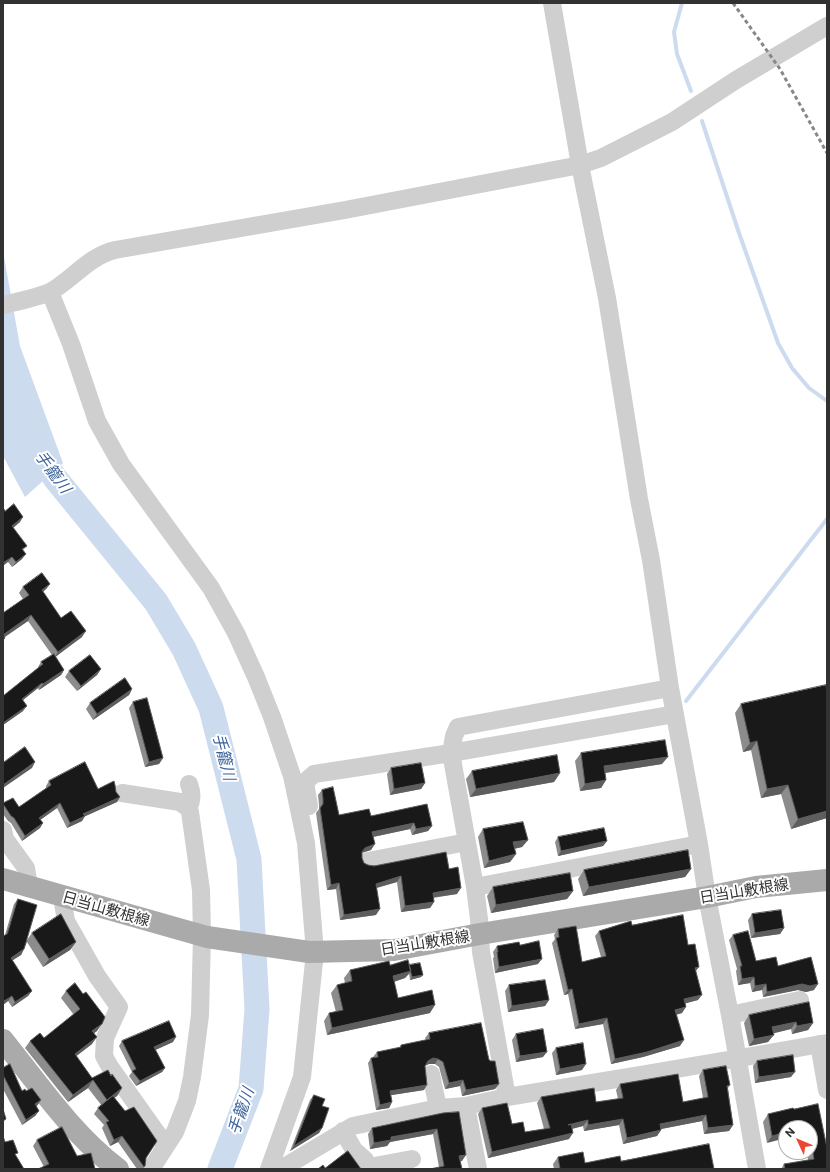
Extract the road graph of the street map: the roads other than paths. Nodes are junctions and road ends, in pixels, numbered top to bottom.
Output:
1 (552, 3) edge
2 (827, 26) edge
3 (580, 165) junction
4 (46, 293) junction
5 (3, 305) edge
6 (670, 688) junction
7 (674, 714) junction
8 (451, 753) junction
9 (189, 784) dead end
10 (122, 793) dead end
11 (188, 808) junction
12 (3, 830) edge
13 (467, 842) junction
14 (306, 844) junction
15 (699, 844) junction
16 (368, 861) dead end
17 (3, 879) edge
18 (827, 880) edge
19 (29, 886) junction
20 (475, 887) junction
21 (62, 897) junction
22 (707, 897) junction
23 (480, 934) junction
24 (204, 937) junction
25 (312, 952) junction
26 (800, 1000) dead end
27 (730, 1015) junction
28 (3, 1040) edge
29 (823, 1043) edge
30 (737, 1059) junction
31 (431, 1074) dead end
32 (827, 1090) edge
33 (507, 1097) junction
34 (466, 1106) junction
35 (438, 1108) junction
36 (343, 1131) junction
37 (166, 1146) junction
38 (412, 1159) dead end
39 (370, 1168) edge
40 (118, 1169) edge
41 (151, 1169) edge
42 (273, 1169) edge
43 (478, 1169) edge
44 (757, 1169) edge

1 - 3 street
2 - 3 street
3 - 4 street
3 - 6 street
4 - 5 street
4 - 14 street
6 - 7 street
6 - 8 street
7 - 8 street
7 - 15 street
8 - 13 street
8 - 14 street
9 - 11 street
10 - 11 street
11 - 24 street
12 - 19 street
13 - 16 street
13 - 20 street
14 - 25 street
15 - 20 street
15 - 22 street
17 - 19 main road, 日当山敷根線
18 - 22 main road, 日当山敷根線
19 - 21 main road, 日当山敷根線
20 - 23 street
21 - 24 main road, 日当山敷根線
21 - 37 street
22 - 23 main road, 日当山敷根線
22 - 27 street
23 - 25 main road, 日当山敷根線
23 - 33 street
24 - 25 main road, 日当山敷根線
24 - 37 street
25 - 42 street
26 - 27 street
27 - 30 street
28 - 40 main road
29 - 30 street
29 - 32 street
30 - 33 street
30 - 44 street
31 - 35 street
33 - 34 street
34 - 35 street
34 - 43 street
35 - 36 street
36 - 39 street
36 - 42 street
37 - 41 street
38 - 39 street

